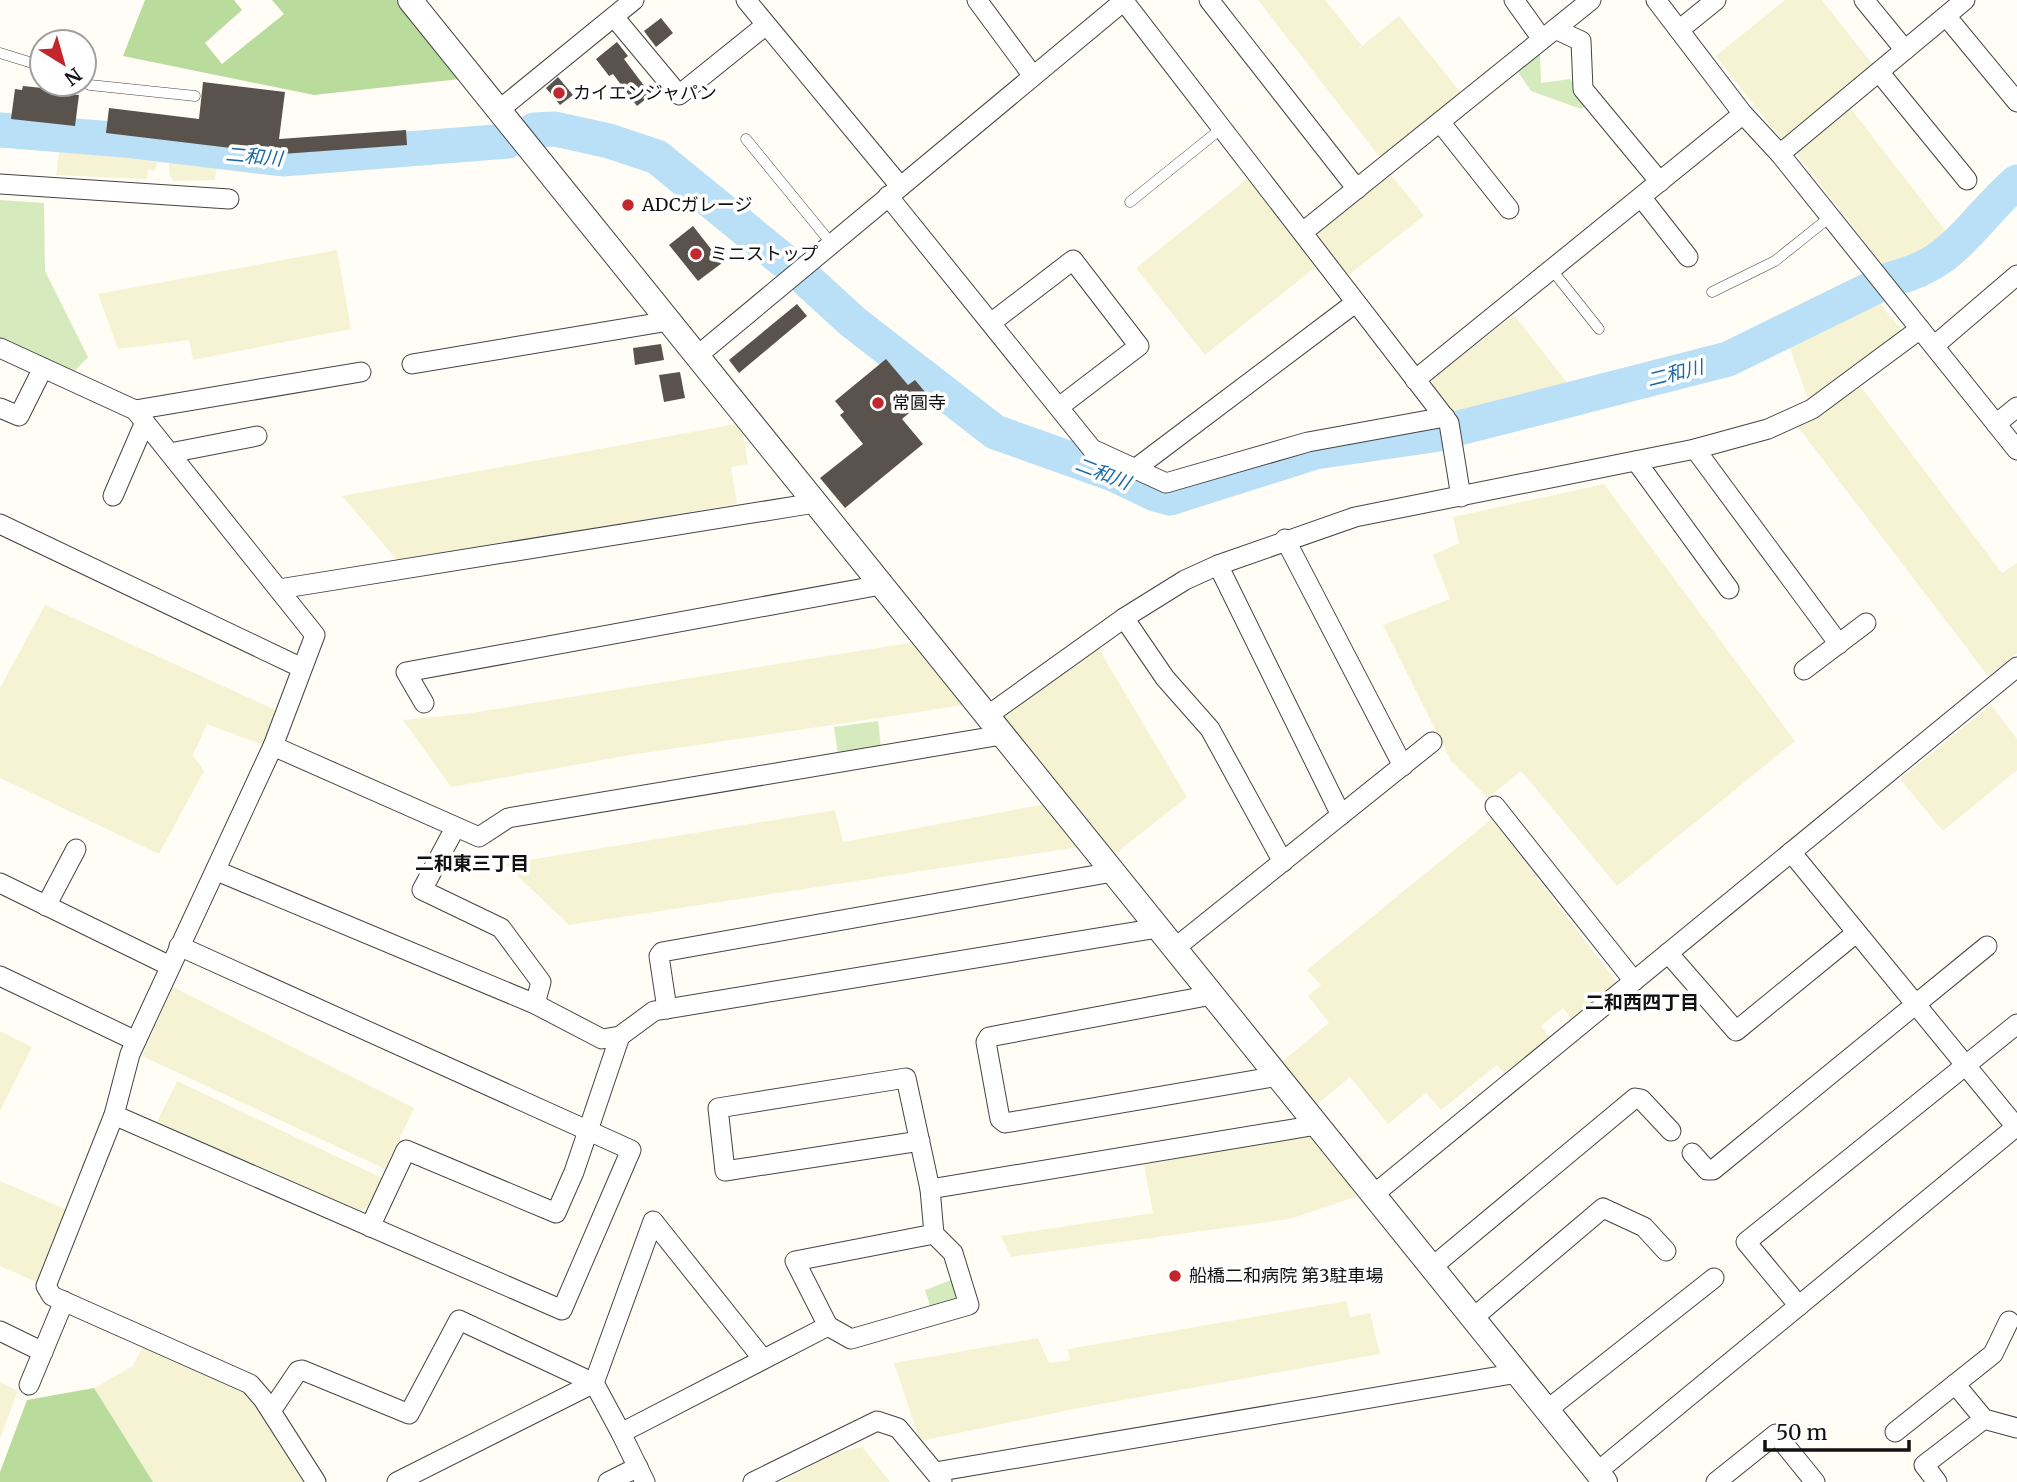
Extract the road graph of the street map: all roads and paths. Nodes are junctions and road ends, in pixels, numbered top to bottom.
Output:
1 (410, 0) edge
2 (635, 0) edge
3 (746, 0) edge
4 (977, 0) edge
5 (1124, 0) edge
6 (1209, 0) edge
7 (1514, 0) edge
8 (1591, 0) edge
9 (1656, 0) edge
10 (1716, 0) edge
11 (1864, 0) edge
12 (1965, 0) edge
13 (1946, 16) junction
14 (614, 17) junction
15 (766, 25) junction
16 (1679, 30) junction
17 (1548, 34) junction
18 (1905, 50) junction
19 (0, 53) edge
20 (28, 62) edge
21 (1879, 72) junction
22 (1033, 76) junction
23 (98, 86) edge
24 (195, 96) dead end
25 (2017, 102) edge
26 (499, 110) junction
27 (1743, 114) junction
28 (1440, 122) junction
29 (1222, 128) junction
30 (746, 139) dead end
31 (1780, 154) junction
32 (1968, 180) dead end
33 (1660, 182) junction
34 (0, 184) edge
35 (1357, 189) junction
36 (894, 191) junction
37 (1641, 197) junction
38 (229, 199) dead end
39 (1130, 202) dead end
40 (1509, 209) dead end
41 (1830, 216) junction
42 (1303, 232) junction
43 (831, 243) junction
44 (1688, 257) dead end
45 (1552, 270) junction
46 (2017, 275) edge
47 (1712, 292) dead end
48 (1355, 303) junction
49 (669, 321) junction
50 (992, 322) junction
51 (1599, 329) dead end
52 (1920, 329) junction
53 (1934, 346) junction
54 (0, 348) edge
55 (697, 356) junction
56 (412, 365) dead end
57 (43, 368) junction
58 (361, 372) dead end
59 (1415, 380) junction
60 (1059, 407) junction
61 (2017, 407) edge
62 (0, 408) edge
63 (140, 416) junction
64 (1996, 424) junction
65 (1449, 427) junction
66 (257, 436) dead end
67 (1695, 449) junction
68 (2017, 450) edge
69 (170, 453) junction
70 (1636, 461) junction
71 (1135, 469) junction
72 (113, 496) dead end
73 (1461, 497) junction
74 (815, 503) junction
75 (0, 524) edge
76 (1285, 539) junction
77 (1218, 565) junction
78 (881, 585) junction
79 (279, 589) junction
80 (1729, 589) dead end
81 (1124, 618) junction
82 (1866, 623) dead end
83 (1839, 644) junction
84 (2017, 667) edge
85 (302, 668) junction
86 (1804, 670) dead end
87 (424, 703) dead end
88 (987, 716) junction
89 (1002, 735) junction
90 (1432, 742) dead end
91 (273, 746) junction
92 (1403, 766) junction
93 (1495, 806) dead end
94 (1341, 815) junction
95 (455, 828) junction
96 (76, 849) dead end
97 (1791, 852) junction
98 (1283, 862) junction
99 (217, 871) junction
100 (1113, 872) junction
101 (0, 883) edge
102 (46, 906) junction
103 (1158, 928) junction
104 (1856, 933) junction
105 (179, 946) junction
106 (1987, 946) dead end
107 (1175, 948) junction
108 (1668, 953) junction
109 (170, 966) junction
110 (0, 976) edge
111 (1634, 981) junction
112 (1212, 995) junction
113 (535, 1004) junction
114 (1914, 1005) junction
115 (667, 1009) junction
116 (2017, 1024) edge
117 (620, 1036) junction
118 (136, 1041) junction
119 (1964, 1066) junction
120 (1278, 1076) junction
121 (114, 1115) junction
122 (1317, 1125) junction
123 (2017, 1127) edge
124 (588, 1131) junction
125 (1671, 1131) dead end
126 (920, 1141) junction
127 (1692, 1153) dead end
128 (930, 1189) junction
129 (1373, 1195) junction
130 (370, 1227) junction
131 (934, 1234) junction
132 (1665, 1251) dead end
133 (1432, 1267) junction
134 (1714, 1278) dead end
135 (64, 1301) junction
136 (1799, 1306) junction
137 (1473, 1318) junction
138 (2009, 1321) dead end
139 (828, 1326) junction
140 (0, 1331) edge
141 (43, 1352) junction
142 (763, 1359) junction
143 (1518, 1373) junction
144 (594, 1383) junction
145 (1955, 1384) junction
146 (29, 1385) dead end
147 (1548, 1410) junction
148 (271, 1411) junction
149 (1984, 1419) junction
150 (2017, 1428) edge
151 (1895, 1432) dead end
152 (621, 1433) junction
153 (642, 1475) edge
154 (939, 1477) edge
155 (1601, 1477) edge
156 (316, 1482) edge
157 (397, 1482) edge
158 (608, 1482) edge
159 (753, 1482) edge
160 (1716, 1482) edge
161 (1815, 1482) edge
162 (1937, 1482) edge

1 - 26 street
2 - 14 street
3 - 15 street
4 - 22 street
5 - 22 street
5 - 29 street
6 - 35 street
7 - 17 street
8 - 17 street
9 - 16 street
10 - 16 street
11 - 18 street
12 - 13 street
13 - 18 street
13 - 25 street
14 - 15 street
14 - 26 street
15 - 36 street
16 - 27 street
17 - 28 street
17 - 33 street
18 - 21 street
19 - 20 lane
21 - 31 street
21 - 32 street
22 - 36 street
23 - 24 lane
26 - 49 street
27 - 31 street
27 - 33 street
28 - 35 street
28 - 40 street
29 - 39 lane
29 - 42 street
30 - 43 lane
31 - 41 street
33 - 37 street
34 - 38 street
35 - 42 street
36 - 43 street
36 - 50 street
37 - 44 street
37 - 45 street
41 - 47 lane
41 - 52 street
42 - 48 street
43 - 55 street
45 - 51 lane
45 - 59 street
46 - 53 street
48 - 59 street
48 - 71 street
49 - 55 street
49 - 56 street
50 - 60 street
50 - 60 street
52 - 53 street
52 - 67 street
53 - 64 street
54 - 57 street
55 - 74 street
57 - 62 street
57 - 63 street
58 - 63 street
59 - 65 street
60 - 71 street
61 - 64 street
63 - 69 street
63 - 72 street
64 - 68 street
65 - 71 street
65 - 73 street
66 - 69 street
67 - 70 street
67 - 83 street
69 - 79 street
70 - 73 street
70 - 80 street
73 - 76 street
74 - 78 street
74 - 79 street
75 - 85 street
76 - 77 street
76 - 92 street
77 - 81 street
77 - 94 street
78 - 87 street
78 - 88 street
79 - 85 street
81 - 88 street
81 - 98 street
82 - 83 street
83 - 86 street
84 - 97 street
85 - 91 street
88 - 89 street
89 - 95 street
89 - 100 street
90 - 92 street
91 - 95 street
91 - 99 street
92 - 94 street
93 - 111 street
94 - 98 street
95 - 113 street
96 - 102 street
97 - 104 street
97 - 108 street
98 - 107 street
99 - 105 street
99 - 113 street
100 - 103 street
100 - 115 street
101 - 102 street
102 - 109 street
103 - 107 street
103 - 115 street
104 - 108 street
104 - 114 street
105 - 109 street
105 - 124 street
106 - 114 street
107 - 112 street
108 - 111 street
109 - 118 street
110 - 118 street
111 - 129 street
112 - 120 street
112 - 120 street
113 - 117 street
114 - 119 street
114 - 127 street
115 - 117 street
116 - 119 street
117 - 124 street
118 - 121 street
119 - 123 street
119 - 136 street
120 - 122 street
121 - 130 street
121 - 135 street
122 - 128 street
122 - 129 street
123 - 136 street
124 - 130 street
124 - 130 street
125 - 133 street
126 - 126 street
126 - 128 street
128 - 131 street
129 - 133 street
131 - 139 street
131 - 139 street
132 - 137 street
133 - 137 street
134 - 147 street
135 - 141 street
135 - 148 street
136 - 155 street
137 - 143 street
138 - 145 street
139 - 142 street
140 - 141 street
141 - 146 street
142 - 144 street
142 - 152 street
143 - 147 street
143 - 154 street
144 - 148 street
144 - 152 street
144 - 157 street
145 - 149 street
145 - 151 street
147 - 155 street
148 - 156 street
149 - 150 street
149 - 162 street
152 - 153 street
153 - 158 street
154 - 159 street
160 - 161 street

